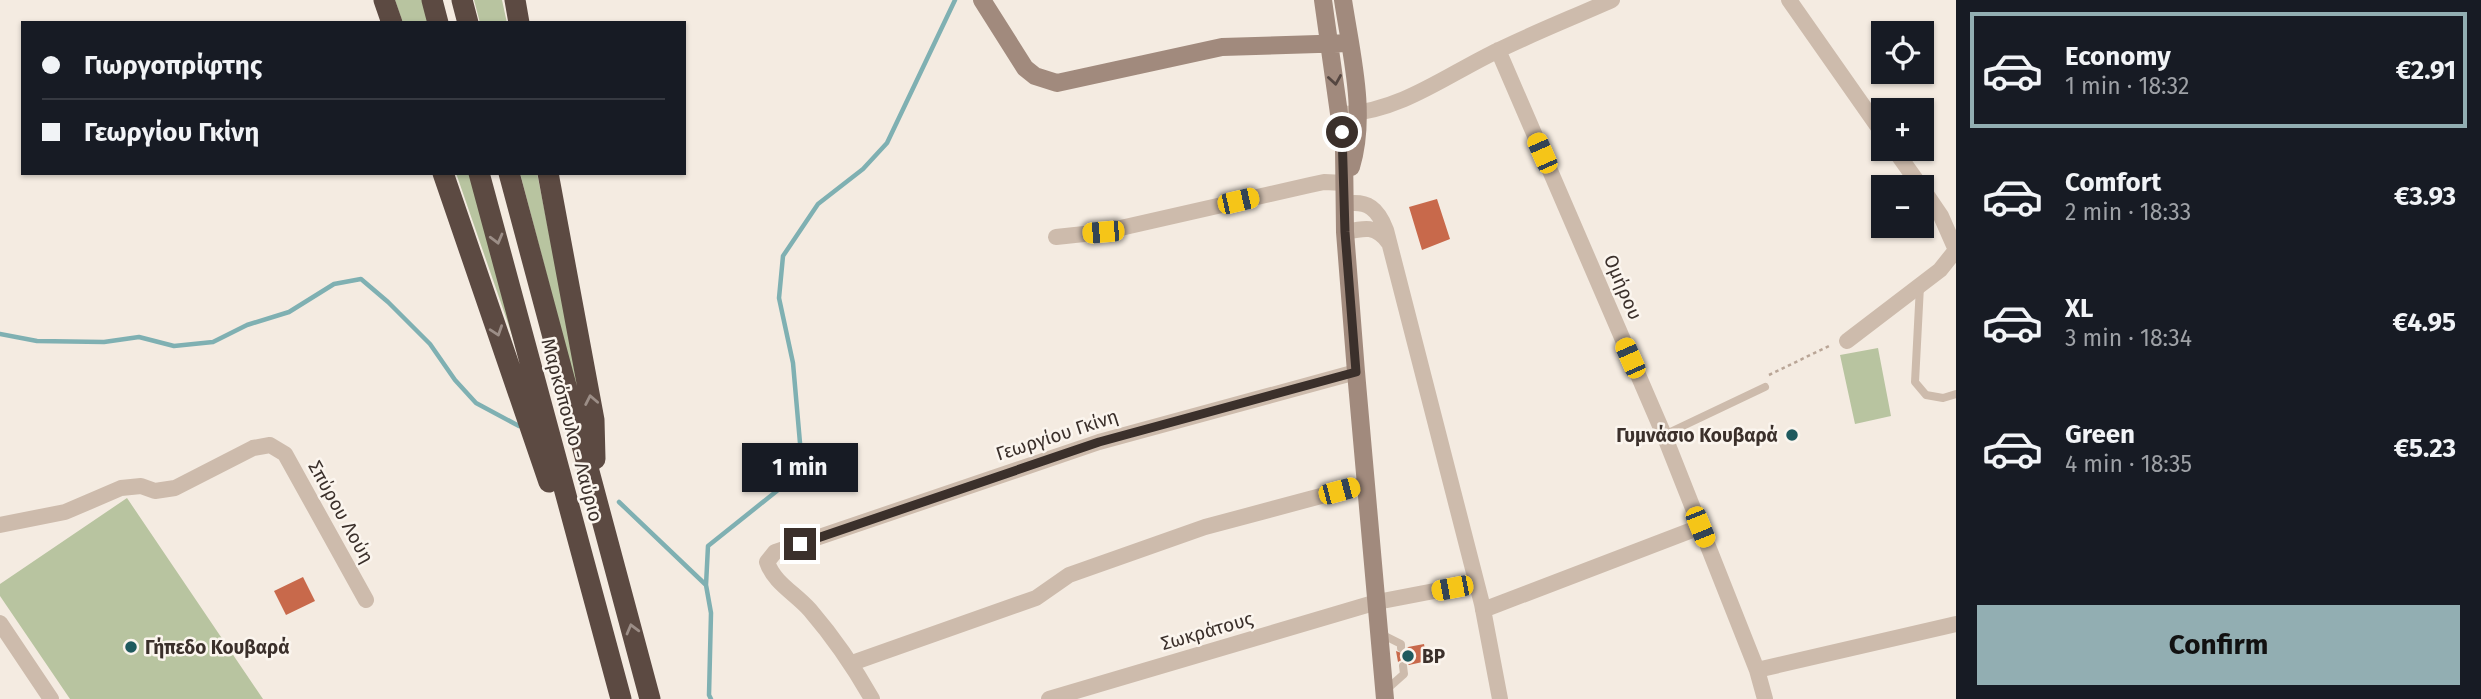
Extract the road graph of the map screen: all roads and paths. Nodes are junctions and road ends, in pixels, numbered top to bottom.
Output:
1 (384, 0) edge
2 (432, 0) edge
3 (462, 0) edge
4 (515, 0) edge
5 (982, 0) edge
6 (1323, 0) edge
7 (1343, 0) edge
8 (1612, 0) edge
9 (1789, 0) edge
10 (391, 21) edge
11 (437, 21) edge
12 (467, 21) edge
13 (519, 21) edge
14 (1349, 43) junction
15 (1329, 44) junction
16 (1498, 50) junction
17 (1349, 114) junction
18 (1871, 117) edge
19 (444, 175) edge
20 (480, 175) edge
21 (510, 175) edge
22 (548, 175) edge
23 (1345, 183) junction
24 (1345, 204) junction
25 (1934, 206) edge
26 (1345, 232) junction
27 (1056, 237) dead end
28 (1388, 242) junction
29 (1956, 250) edge
30 (1920, 285) junction
31 (1847, 341) joint
32 (1356, 372) junction
33 (1763, 384) joint
34 (1956, 394) edge
35 (1664, 435) junction
36 (1366, 484) junction
37 (596, 493) junction
38 (0, 525) edge
39 (1700, 527) junction
40 (586, 570) junction
41 (1476, 583) junction
42 (366, 600) dead end
43 (1377, 602) junction
44 (1483, 610) junction
45 (0, 623) edge
46 (1956, 624) edge
47 (1379, 633) junction
48 (1401, 648) dead end
49 (852, 663) junction
50 (1403, 666) dead end
51 (1756, 670) junction
52 (1385, 695) edge
53 (51, 699) edge
54 (621, 699) edge
55 (650, 699) edge
56 (872, 699) edge
57 (1049, 699) edge
58 (1500, 699) edge
59 (1765, 699) edge

1 - 10 highway
2 - 11 highway
3 - 12 highway
4 - 13 highway
5 - 15 main road
6 - 15 main road
7 - 14 main road
8 - 16 street
9 - 18 street
14 - 15 main road
14 - 17 main road
15 -> 17 main road
16 - 17 street
16 - 35 street, Ομήρου
17 - 23 main road
19 -> 40 highway
20 -> 40 highway, Μαρκόπουλο - Λαύριο
21 - 37 highway, Μαρκόπουλο - Λαύριο
37 -> 22 highway
23 - 24 main road
23 - 27 street
24 - 26 main road
24 - 28 street
25 - 29 street
26 - 28 street
26 - 32 main road
28 - 41 street
29 - 30 street
30 - 31 street
30 - 34 lane
31 - 33 path
32 - 36 main road
32 - 49 street, Γεωργίου Γκίνη
33 - 35 lane
35 - 39 street, Ομήρου
36 - 43 main road
36 - 49 street
55 -> 37 highway, Μαρκόπουλο - Λαύριο
38 - 42 street, Σπύρου Λούη
39 - 44 street
39 - 51 street, Ομήρου
40 - 54 highway, Μαρκόπουλο - Λαύριο
41 - 43 street, Σωκράτους
41 - 44 street
43 - 47 main road
43 - 57 street, Σωκράτους
44 - 58 street
45 - 53 street
46 - 51 street
47 - 48 lane
47 - 52 main road
49 - 56 street
50 - 52 lane
51 - 59 street, Ομήρου

